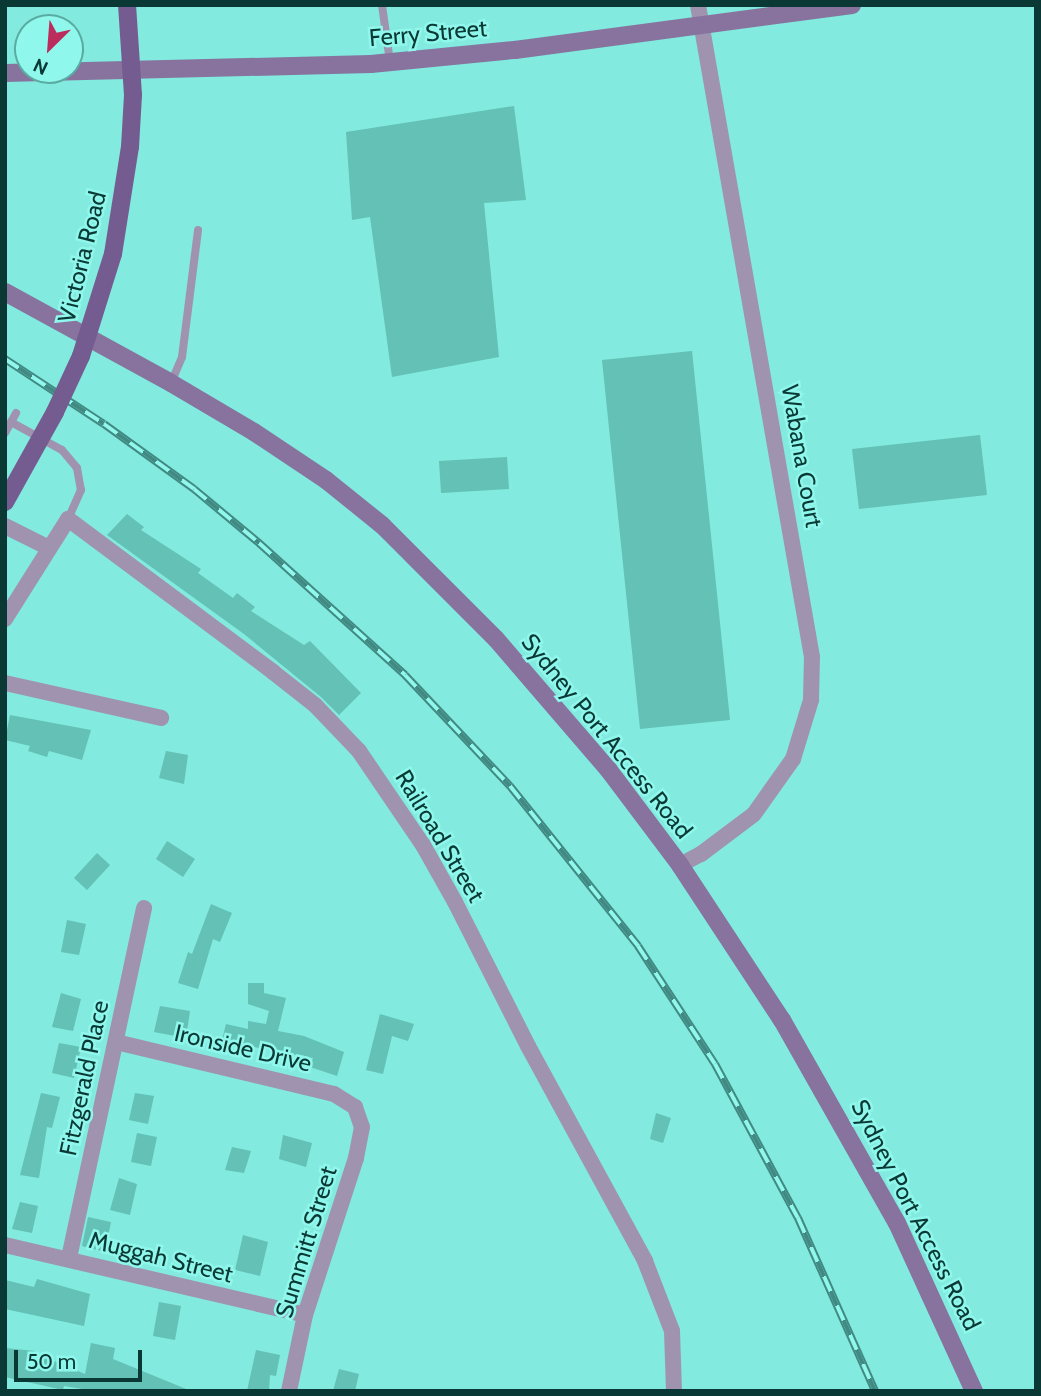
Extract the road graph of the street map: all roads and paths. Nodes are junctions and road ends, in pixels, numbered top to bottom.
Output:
1 (128, 5) edge
2 (382, 5) edge
3 (698, 5) edge
4 (852, 5) edge
5 (702, 24) junction
6 (390, 62) junction
7 (5, 73) edge
8 (198, 230) dead end
9 (5, 292) edge
10 (171, 383) junction
11 (16, 413) dead end
12 (11, 422) junction
13 (5, 433) edge
14 (5, 502) edge
15 (68, 519) junction
16 (5, 526) edge
17 (49, 548) junction
18 (5, 619) edge
19 (5, 683) edge
20 (161, 718) dead end
21 (680, 865) junction
22 (144, 908) dead end
23 (116, 1042) junction
24 (355, 1107) joint
25 (5, 1245) edge
26 (69, 1258) junction
27 (305, 1315) junction
28 (289, 1391) edge
29 (674, 1391) edge
30 (974, 1391) edge

1 - 14 main road, Victoria Road, bridge
2 - 6 lane
3 - 5 street, Wabana Court
4 - 5 street, Ferry Street
5 - 6 street, Ferry Street
5 - 21 street, Wabana Court
6 - 7 street, Ferry Street
8 - 10 lane
9 - 10 street, Sydney Port Access Road
10 - 21 street, Sydney Port Access Road
11 - 12 lane
12 - 13 lane
12 - 15 lane
15 - 17 street
15 - 29 street, Railroad Street
16 - 17 street
17 - 18 street
19 - 20 street
21 - 30 street, Sydney Port Access Road
22 - 23 street, Fitzgerald Place
23 - 24 street, Ironside Drive
23 - 26 street, Fitzgerald Place
24 - 27 street, Summitt Street
25 - 26 street, Muggah Street
26 - 27 street, Muggah Street
27 - 28 street, Summitt Street

